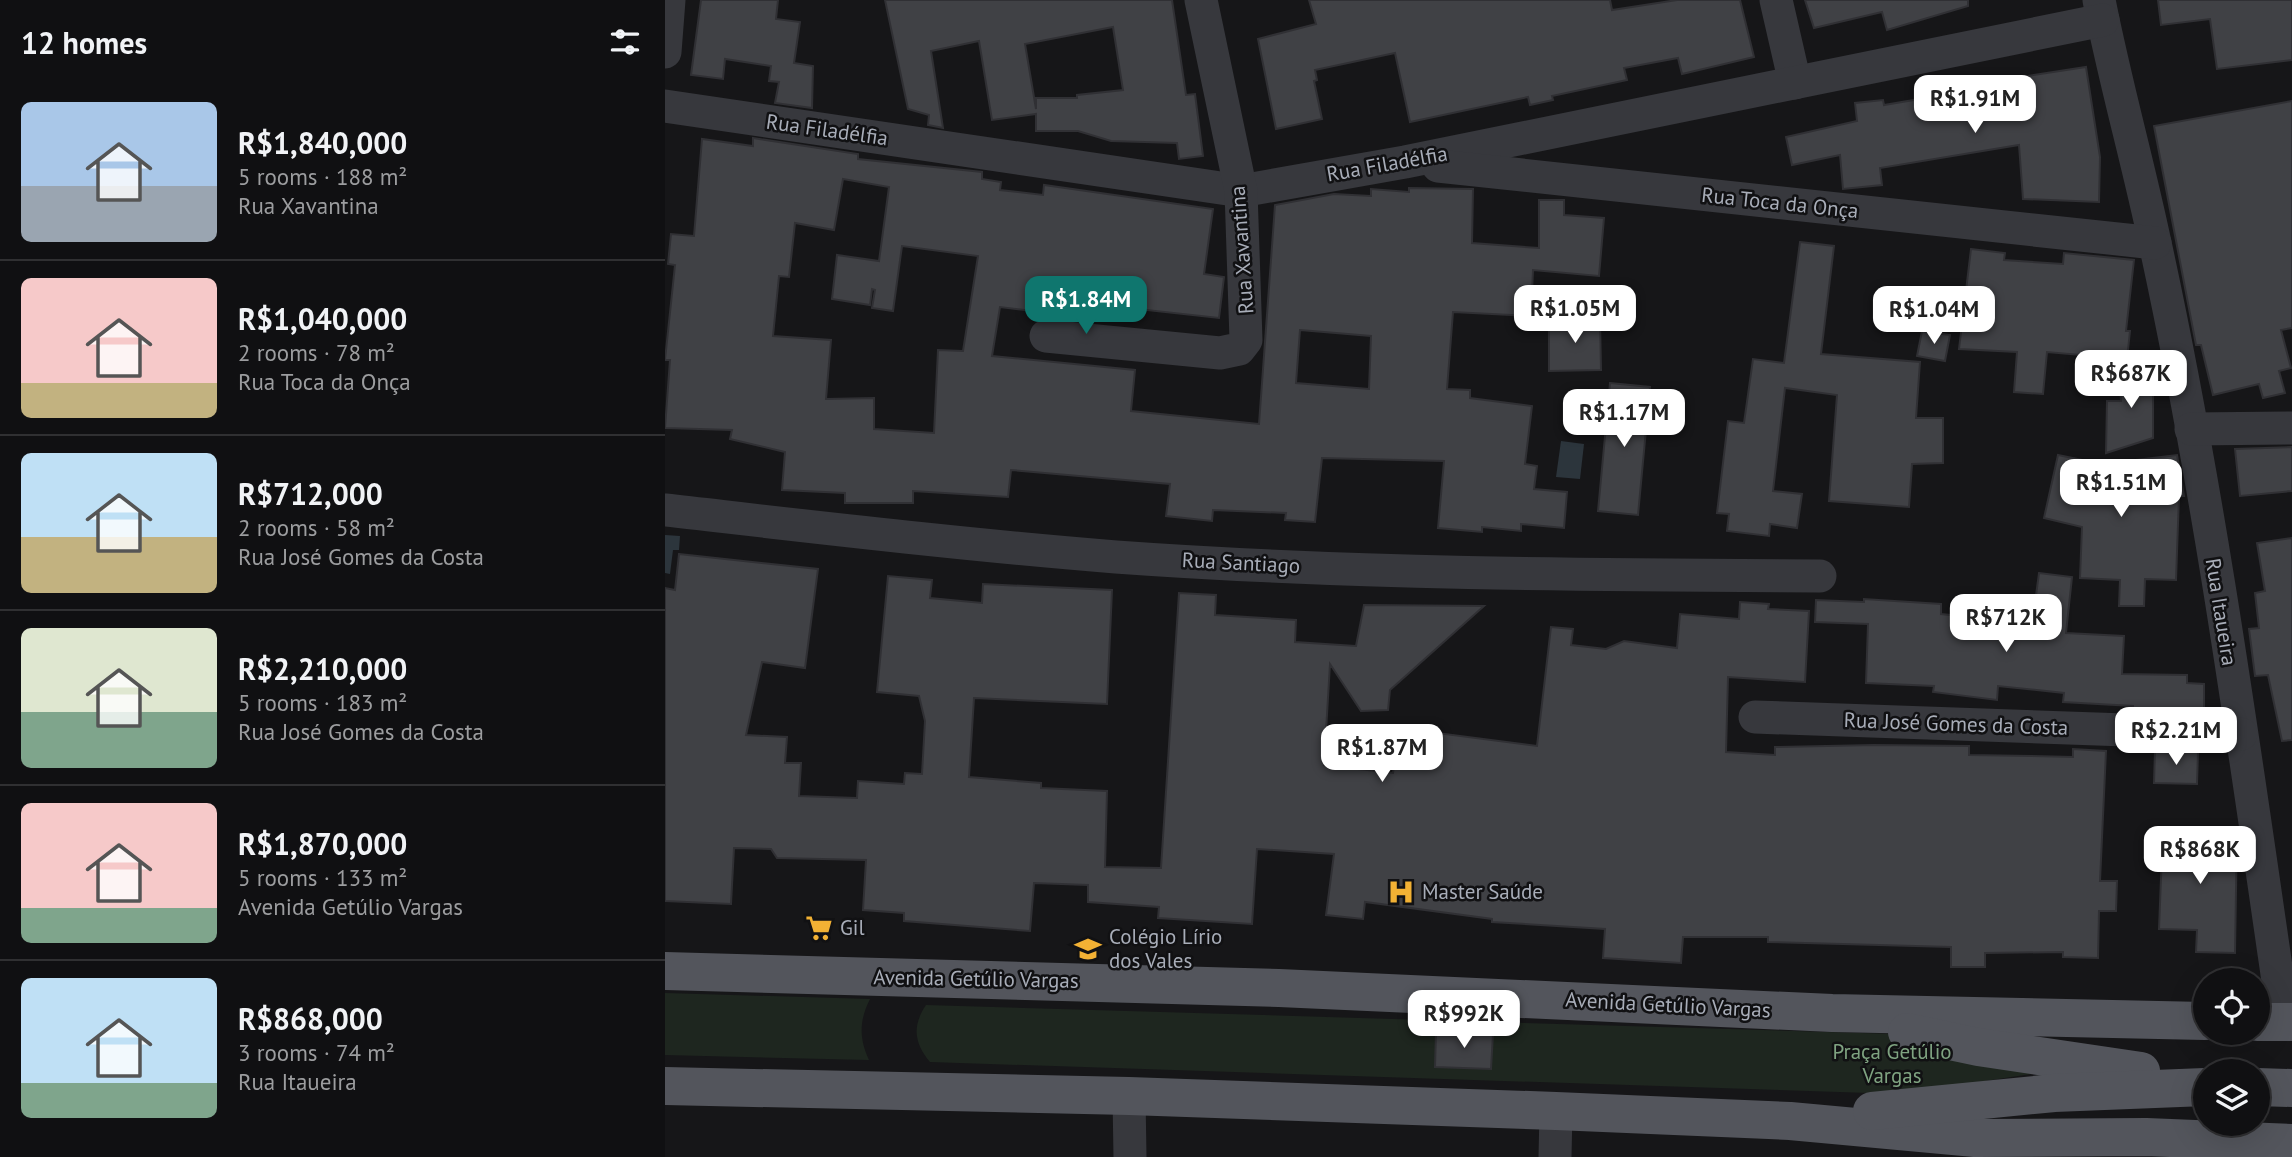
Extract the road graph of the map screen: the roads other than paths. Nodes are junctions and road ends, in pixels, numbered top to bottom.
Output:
1 (669, 0) edge
2 (1201, 0) edge
3 (1776, 0) edge
4 (2101, 10) edge
5 (665, 52) edge
6 (1795, 83) junction
7 (665, 106) edge
8 (1405, 162) junction
9 (1241, 191) junction
10 (2155, 243) junction
11 (1046, 336) dead end
12 (2191, 429) junction
13 (2292, 429) edge
14 (665, 510) edge
15 (1820, 576) dead end
16 (1755, 717) dead end
17 (2241, 734) junction
18 (665, 971) edge
19 (1832, 1013) junction
20 (2193, 1021) edge
21 (2278, 1022) edge
22 (2193, 1079) edge
23 (665, 1086) edge
24 (2193, 1087) edge
25 (2270, 1087) edge
26 (2292, 1088) edge
27 (1129, 1096) junction
28 (1556, 1111) junction
29 (1790, 1121) junction
30 (2292, 1143) edge
31 (1975, 1147) edge
32 (1129, 1157) edge
33 (1555, 1157) edge

1 - 5 street
2 - 9 street, Rua Xavantina
3 - 6 street
4 - 6 street, Rua Filadélfia
4 - 10 street, Rua Itaueira
6 - 8 street, Rua Filadélfia
7 - 9 street, Rua Filadélfia
8 - 9 street, Rua Filadélfia
8 - 10 street, Rua Toca da Onça
9 - 11 street, Rua Xavantina
10 - 12 street, Rua Itaueira
12 - 13 street
12 - 17 street, Rua Itaueira
14 - 15 street, Rua Santiago
16 - 17 street, Rua José Gomes da Costa
17 - 21 street, Rua Itaueira
18 - 19 main road, Avenida Getúlio Vargas
19 - 20 main road, Avenida Getúlio Vargas
19 - 22 main road, Avenida Getúlio Vargas
23 - 27 main road
24 - 29 main road
25 - 26 main road
27 - 28 main road
27 - 32 street
28 - 29 main road
28 - 33 street
29 - 31 main road
30 - 31 main road

